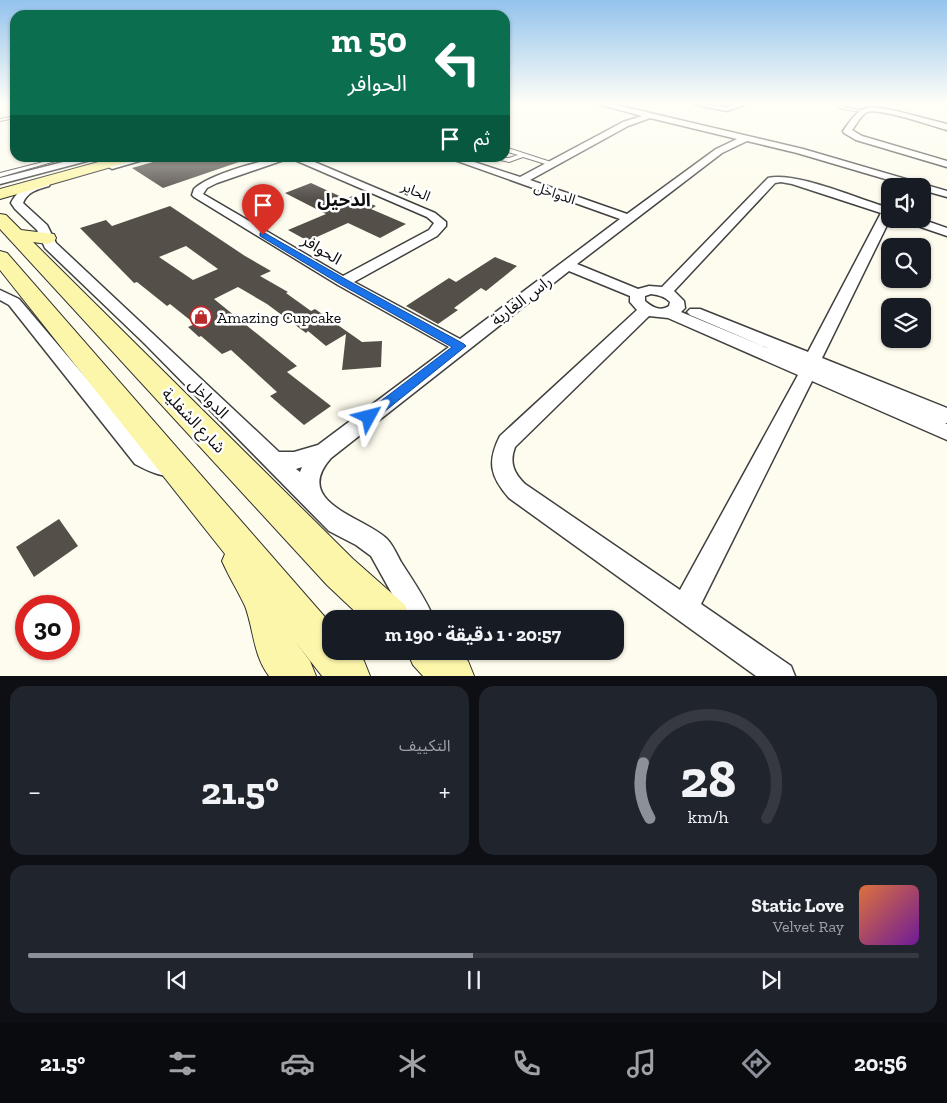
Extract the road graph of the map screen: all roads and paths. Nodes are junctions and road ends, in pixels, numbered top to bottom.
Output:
1 (605, 136) edge
2 (728, 136) edge
3 (855, 136) edge
4 (738, 138) junction
5 (510, 151) edge
6 (523, 155) junction
7 (510, 160) edge
8 (47, 162) edge
9 (73, 162) edge
10 (113, 162) edge
11 (269, 162) edge
12 (307, 162) edge
13 (466, 162) edge
14 (106, 163) edge
15 (552, 164) junction
16 (947, 164) edge
17 (0, 174) edge
18 (62, 176) junction
19 (881, 178) edge
20 (0, 181) edge
21 (521, 181) junction
22 (5, 190) edge
23 (931, 194) edge
24 (947, 194) edge
25 (947, 198) edge
26 (881, 209) edge
27 (629, 218) junction
28 (931, 226) edge
29 (881, 228) edge
30 (947, 232) edge
31 (46, 238) junction
32 (6, 257) edge
33 (567, 265) junction
34 (343, 282) junction
35 (665, 292) junction
36 (642, 302) junction
37 (674, 309) junction
38 (460, 346) junction
39 (810, 366) junction
40 (947, 416) edge
41 (947, 432) edge
42 (324, 452) junction
43 (274, 461) junction
44 (312, 497) junction
45 (213, 514) junction
46 (685, 608) junction
47 (381, 610) edge
48 (416, 610) edge
49 (286, 664) edge
50 (349, 676) edge
51 (781, 676) edge

1 - 15 street
2 - 4 street
3 - 16 street
4 - 19 street
4 - 24 street
4 - 27 street, راس الغارية
5 - 6 lane
6 - 7 lane
6 - 15 lane
8 - 17 lane
9 - 20 street
10 - 18 street
11 - 34 street, الحوافر
12 - 34 street, الحاير
13 - 21 street, الدواخل
14 - 18 street
14 - 22 street
14 - 31 street, الدواخل
15 - 21 street
18 - 22 street
21 - 27 street, الدواخل
22 - 32 street
23 - 25 street
26 - 35 street
27 - 33 street, راس الغارية
28 - 30 street
29 - 39 street
31 - 32 street
31 - 43 street, الدواخل
32 - 45 street
32 - 47 street, شارع الشفلية
33 - 36 street
33 - 38 street, راس الغارية
34 - 38 street, الحوافر
35 - 36 street
35 - 37 street
36 - 37 street
36 - 46 street
37 - 39 street
38 - 42 street, راس الغارية
39 - 40 street
39 - 41 street
39 - 46 street
42 - 43 street, راس الغارية
42 - 44 street, راس الغارية
43 - 44 street, الدواخل
44 - 48 street, الدواخل
45 - 49 street
45 - 50 street
46 - 51 street

